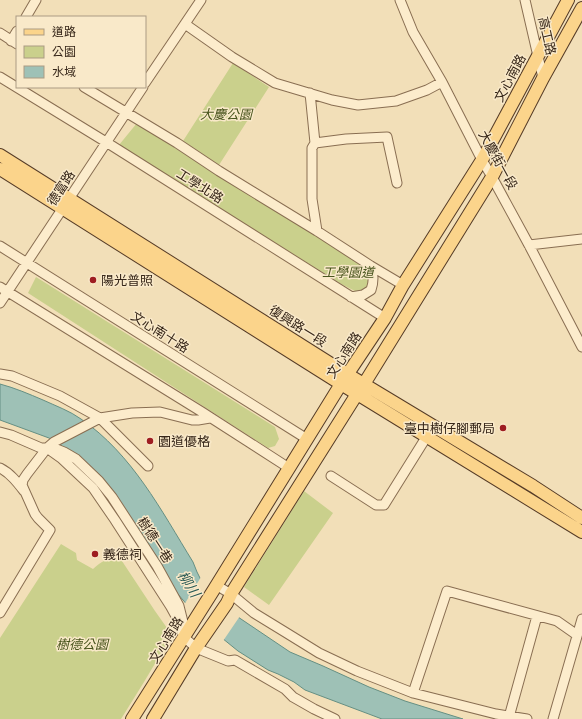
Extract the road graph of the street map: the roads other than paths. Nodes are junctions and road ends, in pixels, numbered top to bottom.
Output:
1 (36, 0) edge
2 (201, 0) edge
3 (400, 0) edge
4 (525, 0) edge
5 (568, 0) edge
6 (582, 8) edge
7 (27, 16) edge
8 (184, 24) junction
9 (0, 33) edge
10 (14, 42) edge
11 (538, 55) junction
12 (0, 77) edge
13 (543, 78) junction
14 (146, 82) edge
15 (442, 82) junction
16 (16, 87) edge
17 (18, 88) edge
18 (86, 88) edge
19 (142, 88) edge
20 (310, 93) junction
21 (126, 113) junction
22 (106, 142) junction
23 (315, 143) junction
24 (0, 155) edge
25 (482, 160) junction
26 (0, 170) edge
27 (492, 177) junction
28 (398, 183) dead end
29 (66, 204) junction
30 (317, 231) junction
31 (582, 239) edge
32 (529, 245) junction
33 (0, 246) edge
34 (27, 263) junction
35 (371, 266) junction
36 (403, 285) junction
37 (3, 289) edge
38 (352, 296) junction
39 (0, 303) edge
40 (385, 318) junction
41 (578, 331) edge
42 (582, 346) edge
43 (0, 374) edge
44 (344, 379) junction
45 (364, 384) junction
46 (357, 394) junction
47 (210, 418) junction
48 (96, 420) junction
49 (0, 432) edge
50 (427, 436) junction
51 (307, 439) junction
52 (50, 445) junction
53 (148, 466) dead end
54 (0, 468) edge
55 (289, 468) junction
56 (331, 476) dead end
57 (26, 494) junction
58 (582, 518) edge
59 (582, 532) edge
60 (215, 588) junction
61 (229, 598) junction
62 (0, 613) edge
63 (537, 616) junction
64 (582, 619) edge
65 (577, 635) junction
66 (184, 637) junction
67 (196, 648) junction
68 (413, 693) junction
69 (509, 716) junction
70 (132, 719) edge
71 (153, 719) edge
72 (335, 719) edge
73 (527, 719) edge
74 (553, 719) edge

1 - 7 street
2 - 8 street
3 - 15 street, 大慶街一段
4 - 11 street, 高工路
5 - 11 main road, 文心南路
6 - 13 main road
8 - 14 street
8 - 20 street
9 - 10 street
11 - 13 street, 高工路
11 - 25 main road, 文心南路
12 - 16 street, 工學北路
13 - 27 main road
15 - 20 street
15 - 25 street, 大慶街一段
17 - 22 street, 工學北路
18 - 21 street, 工學北路
19 - 21 street, 德富路
20 - 23 street
21 - 22 street, 德富路
21 - 30 street, 工學北路
22 - 29 street, 德富路
22 - 38 street, 工學北路
23 - 28 street
23 - 30 street
24 - 29 main road, 復興路一段
25 - 27 street, 大慶街一段
25 - 36 main road, 文心南路
26 - 29 main road, 復興路一段
27 - 32 street, 大慶街一段
27 - 45 main road
29 - 34 street, 德富路
29 - 44 main road, 復興路一段
30 - 35 street, 工學北路
31 - 32 street
32 - 41 street, 大慶街一段
33 - 34 street, 文心南十路
34 - 37 street, 德富路
34 - 51 street, 文心南十路
35 - 36 street, 工學北路
35 - 38 street
36 - 40 main road, 文心南路
37 - 39 street, 德富路
37 - 47 street
38 - 40 street, 工學北路
40 - 44 main road, 文心南路
41 - 42 street, 大慶街一段
43 - 48 street
44 - 45 main road, 復興路一段
44 - 46 main road, 復興路一段
44 - 51 main road, 文心南路
45 - 46 main road
45 - 58 main road, 復興路一段
46 - 50 main road, 復興路一段
46 - 61 main road
47 - 48 street
47 - 55 street
48 - 52 street
48 - 53 street
49 - 52 street, 樹德一巷
50 - 56 street
50 - 59 main road, 復興路一段
51 - 55 main road, 文心南路
52 - 57 street
52 - 66 street, 樹德一巷
54 - 57 street
55 - 60 main road, 文心南路
57 - 62 street
60 - 61 street
60 - 66 main road, 文心南路
61 - 67 main road
61 - 68 street
63 - 65 street
63 - 68 street
63 - 69 street
64 - 65 street
65 - 74 street
66 - 67 street
66 - 70 main road, 文心南路
67 - 71 main road
67 - 72 street
68 - 69 street
69 - 73 street

